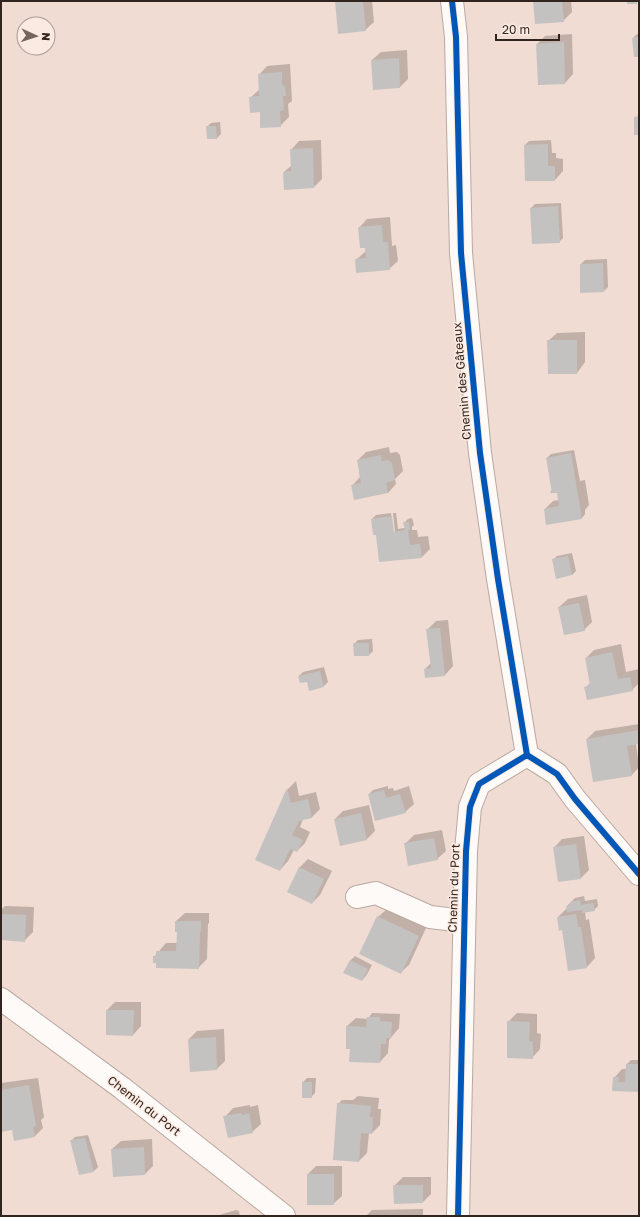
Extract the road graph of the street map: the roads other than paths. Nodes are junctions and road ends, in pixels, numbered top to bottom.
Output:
1 (452, 1) edge
2 (527, 755) junction
3 (639, 874) edge
4 (357, 897) dead end
5 (464, 921) junction
6 (1, 999) edge
7 (284, 1216) edge
8 (458, 1216) edge

1 - 2 street, Chemin des Gâteaux
2 - 3 street
2 - 5 street, Chemin du Port
4 - 5 street
5 - 8 street, Chemin du Port
6 - 7 street, Chemin du Port

